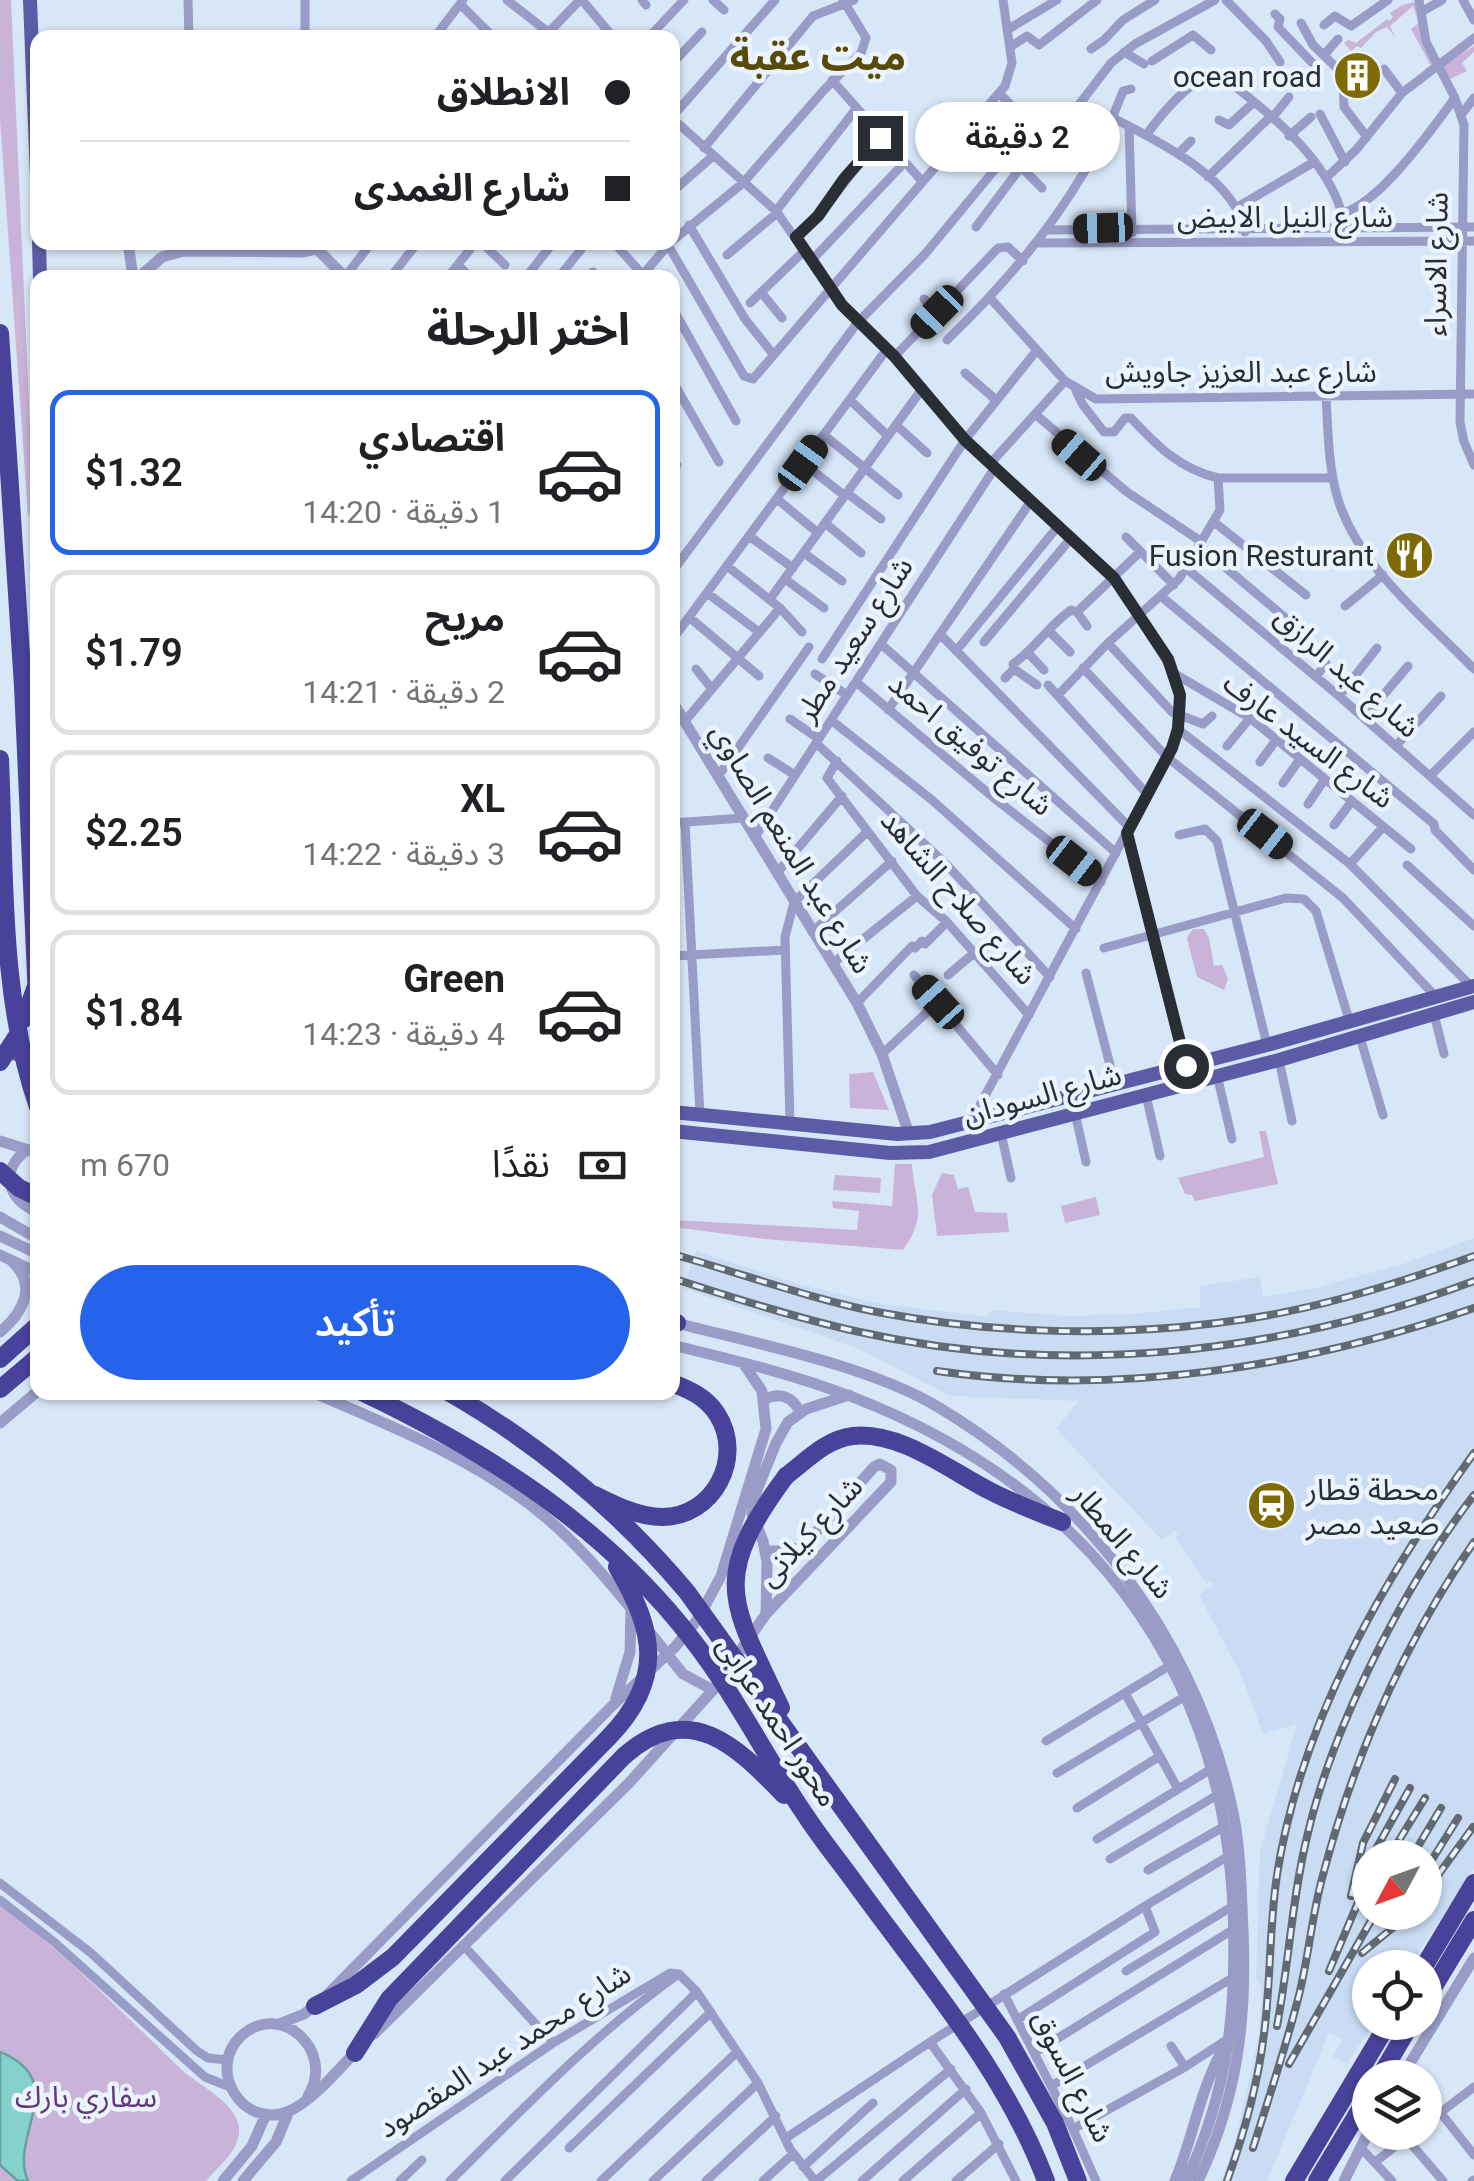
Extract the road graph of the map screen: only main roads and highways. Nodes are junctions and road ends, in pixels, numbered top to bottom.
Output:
1 (30, 0) edge
2 (32, 30) edge
3 (0, 333) edge
4 (1, 639) edge
5 (21, 648) junction
6 (0, 758) edge
7 (30, 862) edge
8 (0, 867) edge
9 (30, 874) edge
10 (0, 907) edge
11 (30, 917) edge
12 (0, 923) edge
13 (30, 932) edge
14 (1473, 992) edge
15 (30, 1001) edge
16 (1436, 1006) junction
17 (0, 1062) edge
18 (30, 1083) edge
19 (680, 1113) edge
20 (812, 1126) junction
21 (680, 1132) edge
22 (810, 1145) junction
23 (0, 1171) edge
24 (30, 1193) edge
25 (30, 1333) edge
26 (0, 1359) edge
27 (30, 1364) edge
28 (680, 1387) edge
29 (0, 1389) edge
30 (377, 1400) edge
31 (461, 1400) edge
32 (595, 1495) junction
33 (1062, 1522) road end
34 (607, 1549) junction
35 (800, 1749) junction
36 (805, 1816) junction
37 (1474, 1883) edge
38 (1474, 1920) edge
39 (1433, 1950) edge
40 (1442, 1973) edge
41 (315, 2006) road end
42 (1378, 2040) edge
43 (354, 2053) road end
44 (1352, 2123) edge
45 (1046, 2181) edge
46 (1078, 2181) edge
47 (1294, 2181) edge
48 (1316, 2181) edge

1 - 2 main road
3 - 5 highway
4 - 5 highway
5 - 7 highway, bridge
6 - 18 highway, bridge
8 - 9 main road
10 - 11 main road
12 - 13 main road
14 - 16 main road, شارع السودان
15 - 17 highway, bridge
16 - 20 main road, شارع السودان
16 - 22 main road, شارع السودان
19 - 20 main road, شارع السودان
20 - 22 main road
21 - 22 main road, شارع السودان
23 - 24 highway, bridge
25 - 26 highway
27 - 29 highway
28 - 32 highway
30 - 34 highway, محور احمد عرابى, bridge
31 - 32 highway, محور احمد عرابى, bridge
32 - 35 highway, محور احمد عرابى, bridge
33 - 35 highway, bridge
34 - 36 highway, محور احمد عرابى, bridge
34 - 41 highway, bridge
35 - 46 highway, محور احمد عرابى, bridge
36 - 43 highway, bridge
36 - 45 highway, محور احمد عرابى, bridge
37 - 39 highway
38 - 40 highway
42 - 47 highway
44 - 48 highway

